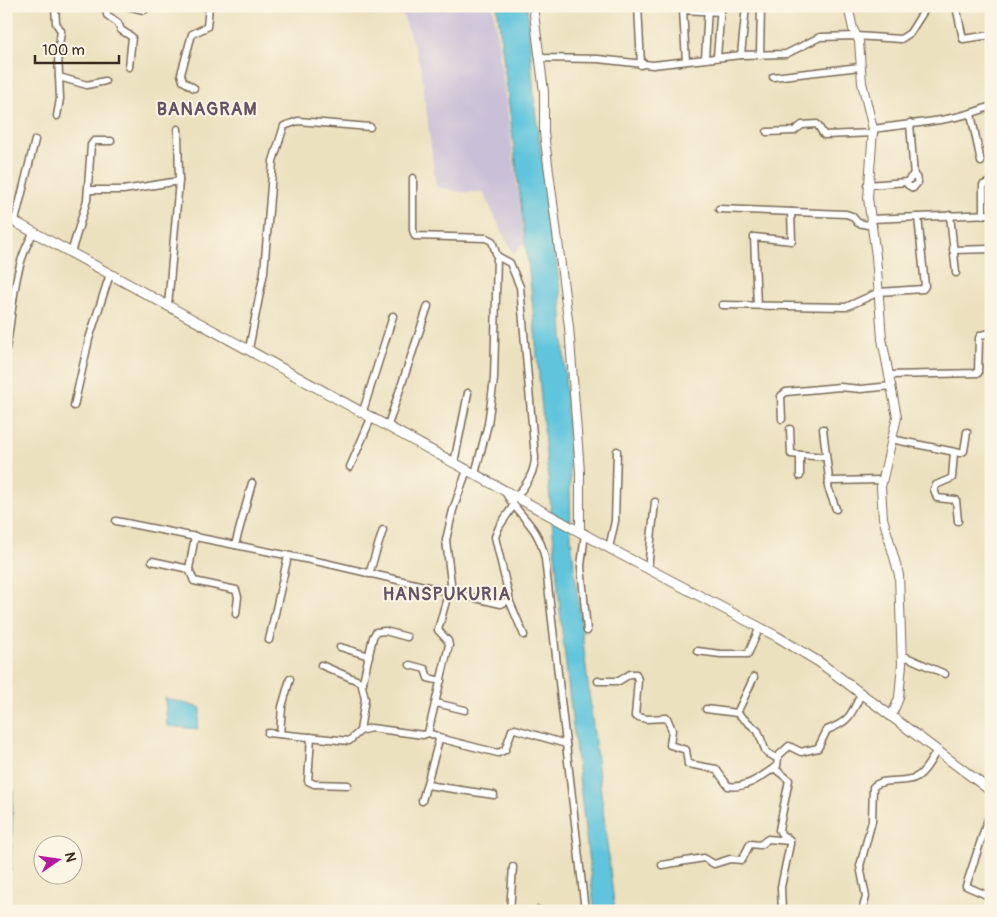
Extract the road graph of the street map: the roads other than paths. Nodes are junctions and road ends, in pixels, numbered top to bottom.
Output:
1 (54, 6) edge
2 (106, 6) edge
3 (127, 6) edge
4 (150, 6) edge
5 (210, 6) edge
6 (532, 6) edge
7 (638, 6) edge
8 (746, 6) edge
9 (761, 6) edge
10 (848, 6) edge
11 (927, 6) edge
12 (956, 6) edge
13 (708, 8) edge
14 (721, 9) edge
15 (856, 36) junction
16 (991, 36) edge
17 (760, 55) junction
18 (740, 56) junction
19 (717, 57) junction
20 (539, 58) junction
21 (705, 59) junction
22 (686, 61) junction
23 (641, 65) junction
24 (860, 66) junction
25 (129, 67) dead end
26 (59, 77) junction
27 (773, 77) dead end
28 (105, 80) dead end
29 (194, 88) dead end
30 (991, 106) edge
31 (971, 114) junction
32 (57, 116) dead end
33 (910, 123) junction
34 (370, 126) dead end
35 (178, 129) dead end
36 (874, 131) junction
37 (767, 132) dead end
38 (35, 140) dead end
39 (111, 141) dead end
40 (981, 162) dead end
41 (914, 177) junction
42 (413, 178) dead end
43 (179, 181) junction
44 (907, 182) junction
45 (991, 182) edge
46 (867, 185) junction
47 (88, 190) junction
48 (719, 209) dead end
49 (792, 212) junction
50 (987, 214) edge
51 (950, 215) junction
52 (918, 217) junction
53 (10, 219) edge
54 (872, 223) junction
55 (34, 232) junction
56 (991, 248) edge
57 (953, 250) junction
58 (71, 253) junction
59 (497, 256) junction
60 (956, 273) dead end
61 (110, 274) junction
62 (879, 292) junction
63 (722, 305) dead end
64 (757, 305) junction
65 (168, 306) junction
66 (428, 306) dead end
67 (393, 316) dead end
68 (991, 333) edge
69 (6, 349) edge
70 (248, 350) junction
71 (890, 375) junction
72 (892, 386) junction
73 (468, 393) dead end
74 (74, 406) dead end
75 (363, 411) junction
76 (372, 416) junction
77 (782, 419) dead end
78 (388, 425) junction
79 (790, 429) dead end
80 (822, 429) dead end
81 (967, 432) dead end
82 (891, 439) junction
83 (617, 451) dead end
84 (954, 452) junction
85 (800, 456) junction
86 (825, 457) junction
87 (454, 462) junction
88 (350, 467) dead end
89 (471, 472) junction
90 (800, 476) dead end
91 (828, 479) junction
92 (881, 480) junction
93 (252, 483) dead end
94 (504, 489) junction
95 (517, 496) junction
96 (654, 502) dead end
97 (514, 506) junction
98 (836, 509) dead end
99 (116, 521) dead end
100 (958, 521) dead end
101 (383, 530) dead end
102 (580, 531) junction
103 (194, 536) junction
104 (235, 545) junction
105 (610, 548) junction
106 (288, 556) junction
107 (152, 561) dead end
108 (648, 568) junction
109 (189, 569) junction
110 (369, 574) junction
111 (449, 592) junction
112 (509, 600) junction
113 (236, 614) dead end
114 (760, 627) junction
115 (587, 631) dead end
116 (524, 635) dead end
117 (407, 637) dead end
118 (269, 640) dead end
119 (340, 648) dead end
120 (697, 651) dead end
121 (902, 655) junction
122 (368, 656) junction
123 (321, 665) dead end
124 (410, 665) dead end
125 (945, 674) dead end
126 (754, 678) dead end
127 (290, 679) dead end
128 (441, 681) junction
129 (598, 681) dead end
130 (363, 683) junction
131 (861, 694) junction
132 (436, 703) junction
133 (706, 709) dead end
134 (465, 710) dead end
135 (736, 713) junction
136 (891, 717) junction
137 (360, 731) junction
138 (268, 733) dead end
139 (428, 733) junction
140 (280, 734) junction
141 (311, 737) junction
142 (439, 738) junction
143 (566, 744) junction
144 (937, 750) junction
145 (778, 758) junction
146 (774, 768) junction
147 (348, 785) dead end
148 (427, 785) junction
149 (991, 791) edge
150 (494, 795) dead end
151 (422, 800) dead end
152 (991, 810) edge
153 (790, 841) junction
154 (662, 865) dead end
155 (513, 867) dead end
156 (991, 897) edge
157 (510, 911) edge
158 (585, 911) edge
159 (782, 911) edge
160 (862, 911) edge

1 - 26 street
2 - 25 street
3 - 4 street
5 - 29 street
6 - 20 street
7 - 23 street
8 - 18 street
9 - 17 street
10 - 15 street
11 - 15 street
12 - 16 street
13 - 14 street
13 - 21 street
13 - 22 street
14 - 19 street
15 - 17 street
15 - 24 street
17 - 18 street
18 - 19 street
19 - 21 street
20 - 23 street
20 - 102 street
21 - 22 street
22 - 23 street
24 - 27 street
24 - 36 street
26 - 28 street
26 - 32 street
30 - 31 street
31 - 33 street
31 - 40 street
33 - 36 street
33 - 41 street
34 - 70 street
35 - 43 street
36 - 37 street
36 - 46 street
38 - 53 street
39 - 47 street
41 - 44 street
41 - 44 street
42 - 59 street
43 - 47 street
43 - 65 street
44 - 46 street
45 - 50 street
46 - 54 street
47 - 58 street
48 - 49 street
49 - 54 street
49 - 64 street
50 - 51 street
51 - 52 street
51 - 57 street
52 - 54 street
52 - 62 street
53 - 55 main road
54 - 62 street
55 - 58 main road
55 - 69 street
56 - 57 street
57 - 60 street
58 - 61 main road
59 - 89 street
59 - 95 street
61 - 65 main road
61 - 74 street
62 - 64 street
62 - 71 street
63 - 64 street
65 - 70 main road
66 - 78 street
67 - 75 street
68 - 71 street
70 - 75 main road
71 - 72 street
72 - 77 street
72 - 82 street
73 - 87 street
75 - 76 main road
76 - 78 main road
76 - 88 street
78 - 87 main road
79 - 85 street
80 - 86 street
81 - 84 street
82 - 84 street
82 - 92 street
83 - 105 street
84 - 100 street
85 - 86 street
85 - 90 street
86 - 91 street
87 - 89 main road
89 - 94 main road
89 - 111 street
91 - 92 street
91 - 98 street
92 - 121 street
93 - 104 street
94 - 95 main road
94 - 97 street
95 - 102 main road
96 - 108 street
97 - 112 street
97 - 143 street
99 - 103 street
101 - 110 street
102 - 105 main road
102 - 115 street
103 - 104 street
103 - 109 street
104 - 106 street
105 - 108 main road
106 - 110 street
106 - 118 street
107 - 109 street
108 - 114 main road
109 - 113 street
110 - 111 street
111 - 112 street
111 - 128 street
112 - 116 street
114 - 120 street
114 - 131 main road
117 - 122 street
119 - 122 street
121 - 125 street
121 - 136 street
122 - 130 street
123 - 130 street
124 - 128 street
126 - 135 street
127 - 140 street
128 - 132 street
129 - 146 street
130 - 137 street
131 - 136 main road
131 - 145 street
132 - 134 street
132 - 139 street
133 - 135 street
135 - 145 street
136 - 144 main road
137 - 139 street
137 - 141 street
138 - 140 street
139 - 142 street
140 - 141 street
141 - 147 street
142 - 143 street
142 - 148 street
143 - 158 street
144 - 149 main road
144 - 160 street
145 - 146 street
146 - 153 street
148 - 150 street
148 - 151 street
152 - 156 street
153 - 154 street
153 - 159 street
155 - 157 street

